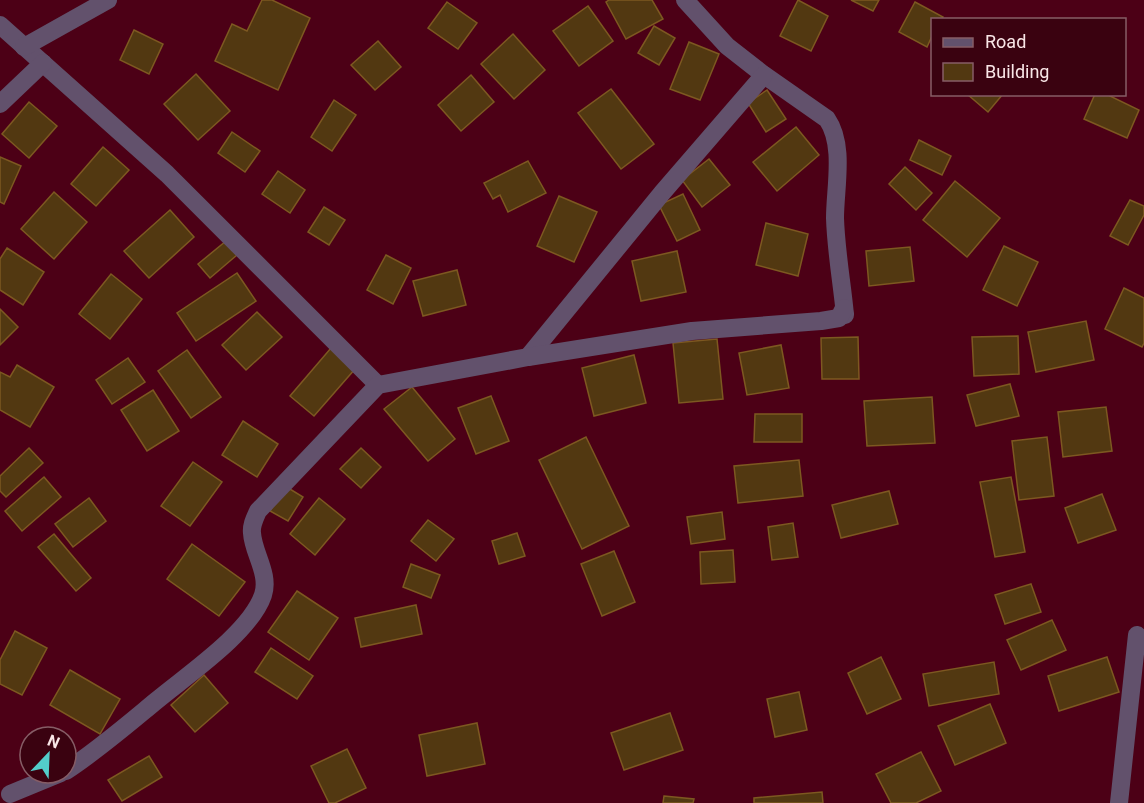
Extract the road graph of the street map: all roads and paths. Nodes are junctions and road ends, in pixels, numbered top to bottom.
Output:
1 (108, 0) edge
2 (685, 0) edge
3 (0, 25) edge
4 (24, 47) junction
5 (43, 63) junction
6 (764, 75) junction
7 (0, 104) edge
8 (528, 357) junction
9 (378, 386) junction
10 (1137, 635) dead end
11 (78, 763) edge
12 (29, 785) edge
13 (7, 793) edge
14 (1119, 803) edge

1 - 4 street
2 - 6 street
3 - 4 street
4 - 5 street
5 - 7 street
5 - 9 street
6 - 8 street
6 - 8 street
8 - 9 street
9 - 11 street
10 - 14 street
12 - 13 street

